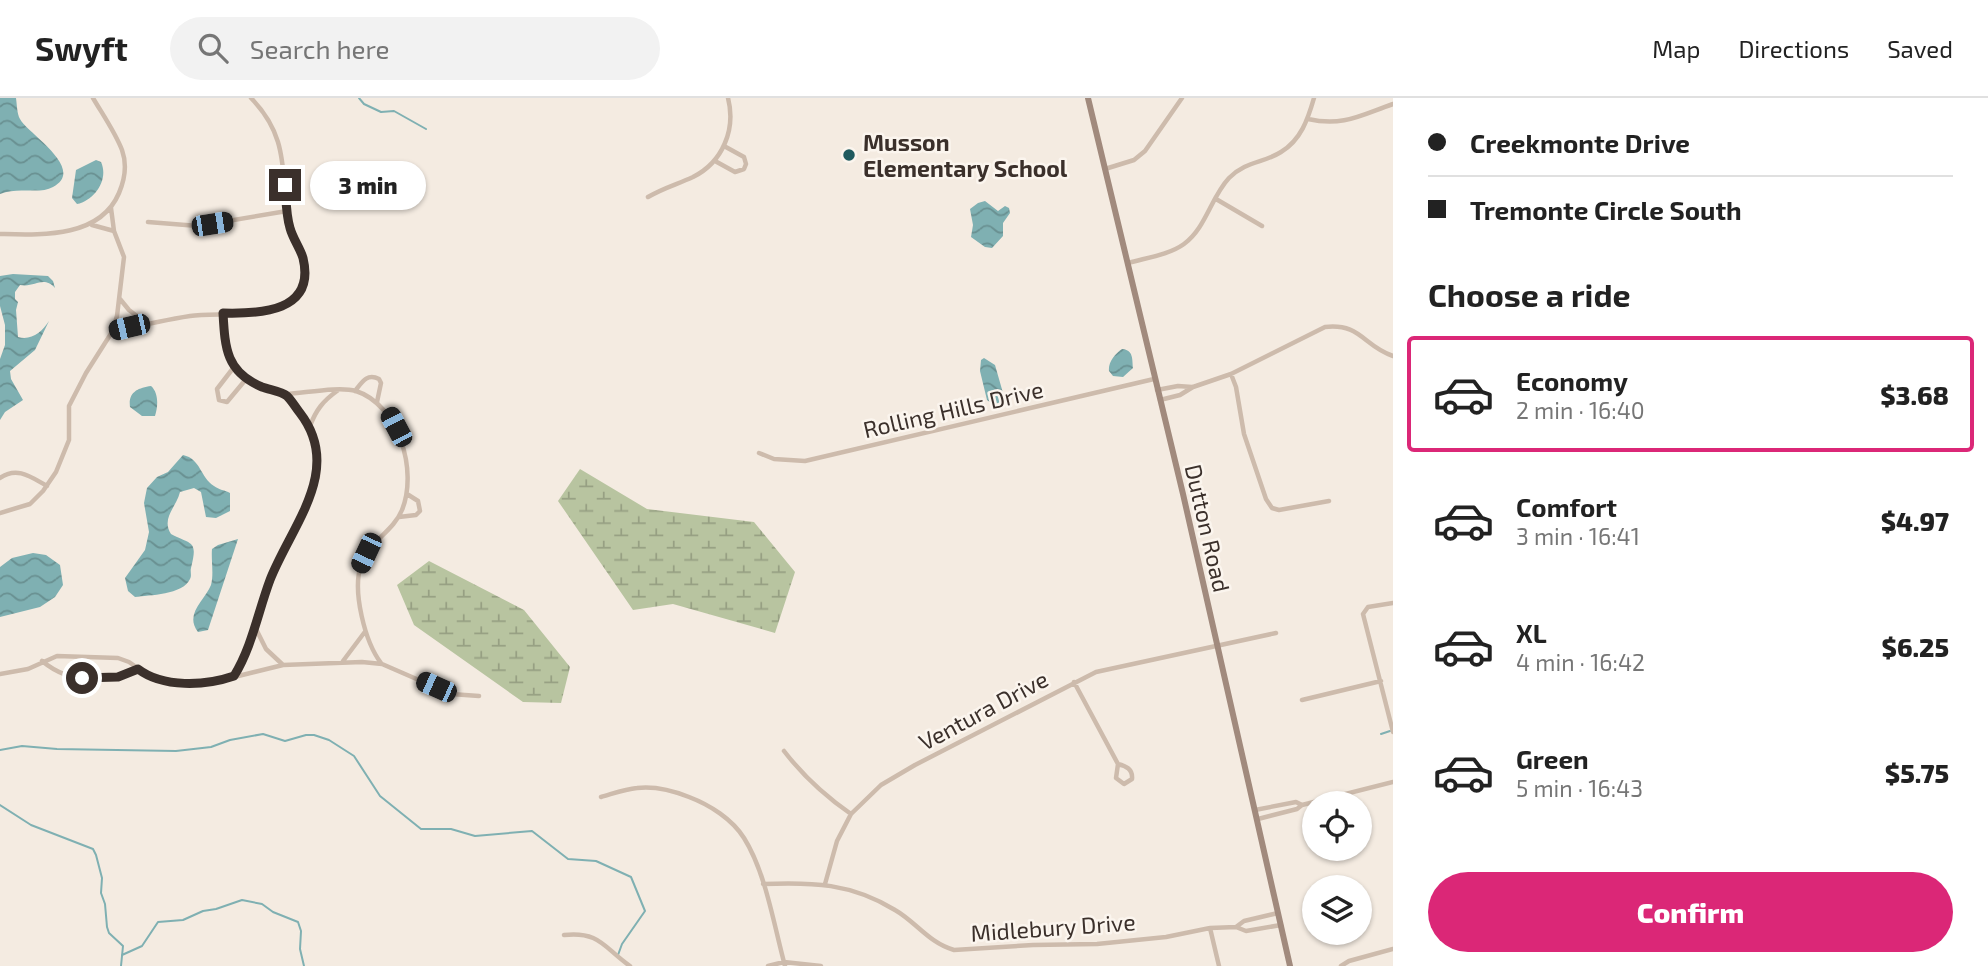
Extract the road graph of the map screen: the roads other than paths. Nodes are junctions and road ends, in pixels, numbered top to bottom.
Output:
1 (93, 98) edge
2 (251, 98) edge
3 (728, 98) edge
4 (1088, 98) edge
5 (1182, 98) edge
6 (1314, 98) edge
7 (1393, 104) edge
8 (1308, 119) junction
9 (724, 146) junction
10 (715, 161) junction
11 (1104, 170) junction
12 (648, 197) dead end
13 (1216, 199) junction
14 (111, 208) junction
15 (287, 212) junction
16 (148, 222) dead end
17 (91, 225) junction
18 (1262, 226) dead end
19 (114, 231) junction
20 (0, 234) edge
21 (1127, 263) junction
22 (120, 299) junction
23 (223, 313) junction
24 (147, 323) junction
25 (112, 332) junction
26 (1393, 356) edge
27 (234, 367) junction
28 (1231, 374) junction
29 (247, 378) junction
30 (1154, 379) junction
31 (1178, 386) junction
32 (1193, 387) junction
33 (338, 390) junction
34 (1157, 390) junction
35 (355, 391) junction
36 (286, 394) junction
37 (1180, 395) junction
38 (1160, 400) junction
39 (377, 402) junction
40 (310, 426) junction
41 (758, 453) dead end
42 (0, 478) edge
43 (47, 486) junction
44 (407, 494) junction
45 (1329, 501) dead end
46 (0, 513) edge
47 (398, 517) junction
48 (1393, 603) edge
49 (254, 626) junction
50 (365, 632) junction
51 (1276, 633) dead end
52 (1217, 646) junction
53 (42, 661) junction
54 (342, 661) junction
55 (283, 664) junction
56 (382, 664) junction
57 (138, 669) junction
58 (0, 674) edge
59 (234, 676) junction
60 (1381, 681) junction
61 (1074, 682) junction
62 (479, 696) dead end
63 (1302, 700) dead end
64 (1393, 732) edge
65 (784, 751) dead end
66 (1118, 764) junction
67 (1393, 782) edge
68 (1356, 791) edge
69 (600, 797) dead end
70 (1302, 805) joint
71 (1255, 810) junction
72 (851, 814) junction
73 (1258, 819) junction
74 (763, 884) junction
75 (825, 884) junction
76 (1279, 913) junction
77 (1281, 925) junction
78 (1236, 927) junction
79 (1210, 928) junction
80 (564, 934) dead end
81 (1393, 949) edge
82 (1358, 959) junction
83 (784, 964) edge
84 (630, 966) edge
85 (768, 966) edge
86 (821, 966) edge
87 (1219, 966) edge
88 (1290, 966) edge
89 (1341, 966) edge
90 (1359, 966) edge

1 - 14 street
2 - 15 street
3 - 9 street
4 - 11 street, Dutton Road
5 - 11 street
6 - 8 street
7 - 8 street
8 - 13 street
9 - 10 street
9 - 10 street
10 - 12 street
11 - 21 street, Dutton Road
13 - 18 street
13 - 21 street
14 - 17 street
14 - 19 street
15 - 16 street
15 - 23 street
17 - 19 street
17 - 20 street
19 - 22 street
21 - 30 street, Dutton Road
22 - 24 street
22 - 25 street
23 - 24 street
23 - 27 street
24 - 25 street
25 - 43 street
26 - 28 street
27 - 29 street
27 - 29 street
28 - 32 street
28 - 45 street
29 - 36 street
30 - 34 street, Dutton Road
30 - 41 street, Rolling Hills Drive
31 - 32 street
31 - 34 street
31 - 37 street
32 - 37 street
33 - 35 street
33 - 36 street
33 - 40 street
34 - 38 street, Dutton Road
35 - 39 street
35 - 39 street
36 - 40 street
37 - 38 street
38 - 52 street, Dutton Road
39 - 44 street
40 - 49 street
42 - 43 street
43 - 46 street
44 - 47 street
44 - 47 street
47 - 50 street
48 - 60 street
49 - 55 street
49 - 59 street
50 - 54 street
50 - 56 street
51 - 52 street, Ventura Drive
52 - 61 street, Ventura Drive
52 - 71 street, Dutton Road
53 - 57 street
53 - 57 street
53 - 58 street
54 - 55 street
54 - 56 street
55 - 59 street
56 - 62 street
57 - 59 street
60 - 63 street
60 - 64 street
61 - 66 street
61 - 72 street, Ventura Drive
65 - 72 street
66 - 66 street
67 - 68 street
69 - 74 street
70 - 71 street
70 - 73 street
71 - 73 street, Dutton Road
72 - 75 street, Ventura Drive
73 - 76 street, Dutton Road
74 - 75 street, Midlebury Drive
74 - 83 street
75 - 79 street, Midlebury Drive
76 - 77 street, Dutton Road
76 - 78 street, Midlebury Drive
77 - 78 street, Midlebury Drive
77 - 88 street, Dutton Road
78 - 79 street, Midlebury Drive
79 - 87 street
80 - 84 street
81 - 82 street
82 - 89 street
82 - 90 street
83 - 85 street
83 - 86 street

